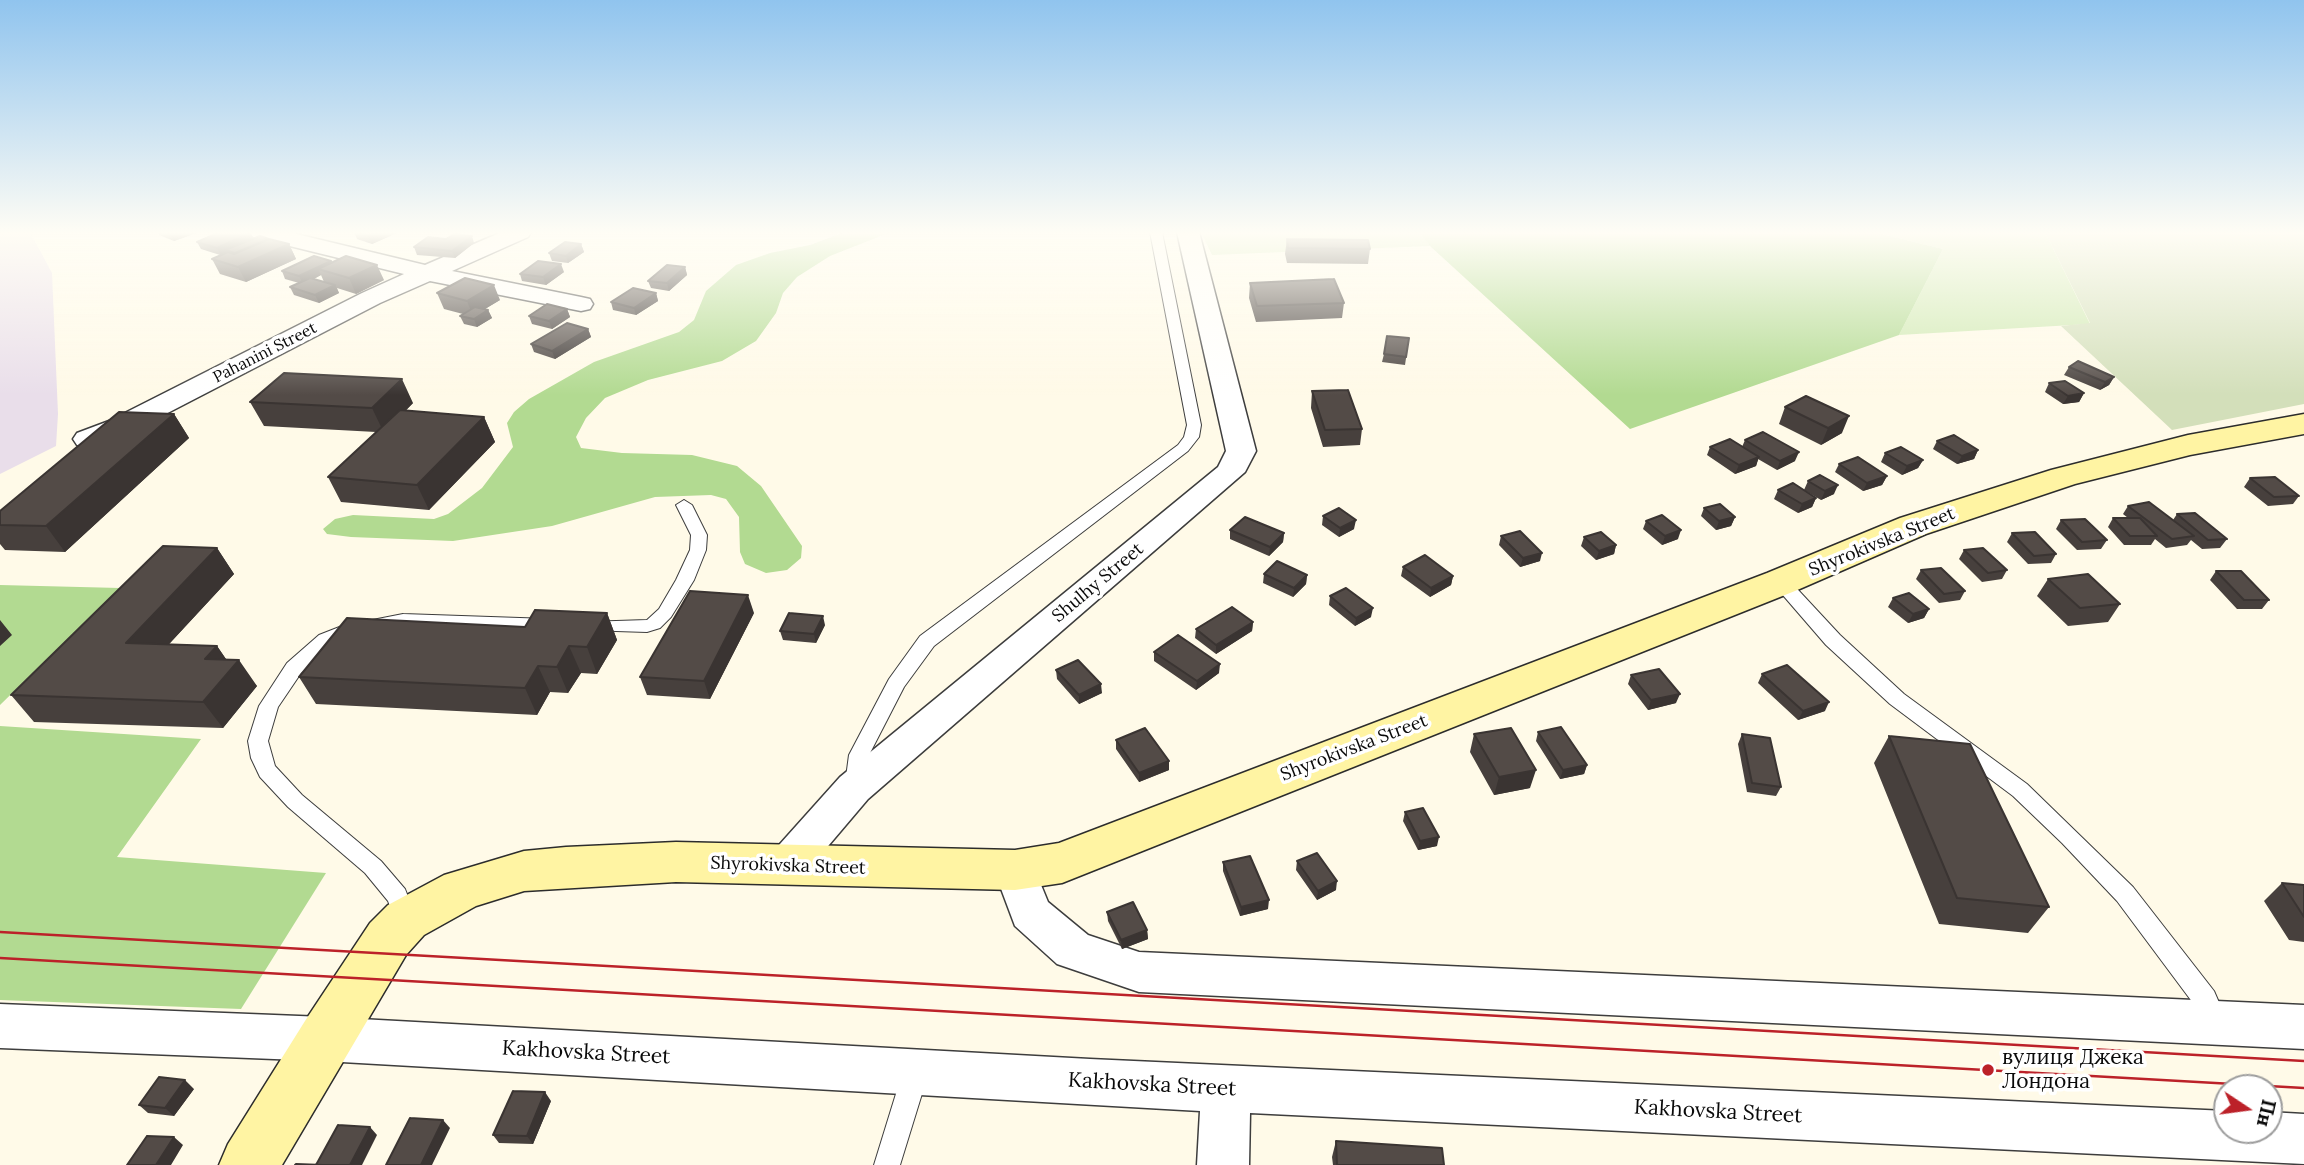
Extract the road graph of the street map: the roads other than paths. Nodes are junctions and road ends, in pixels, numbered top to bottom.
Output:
1 (397, 286) edge
2 (493, 286) edge
3 (1167, 286) edge
4 (1201, 286) edge
5 (581, 304) dead end
6 (2304, 424) edge
7 (87, 439) edge
8 (684, 505) dead end
9 (1781, 582) junction
10 (854, 788) junction
11 (786, 866) junction
12 (1015, 870) junction
13 (397, 930) junction
14 (2215, 1021) junction
15 (0, 1026) edge
16 (2304, 1027) edge
17 (324, 1039) junction
18 (916, 1071) junction
19 (1226, 1088) junction
20 (2304, 1139) edge
21 (249, 1165) edge
22 (887, 1165) edge
23 (1223, 1165) edge

1 - 7 street, Pahanini Street
2 - 5 street
3 - 10 lane
4 - 10 street, Shulhy Street
6 - 9 main road, Shyrokivska Street
8 - 13 lane
9 - 12 main road, Shyrokivska Street
9 - 14 lane
10 - 11 street, Shulhy Street
11 - 12 main road, Shyrokivska Street
11 - 13 main road, Shyrokivska Street
12 - 14 street
13 - 17 main road
14 - 16 street
15 - 17 street, Kakhovska Street
17 - 18 street, Kakhovska Street
17 - 21 main road
18 - 19 street, Kakhovska Street
18 - 22 lane
19 - 20 street, Kakhovska Street
19 - 23 street

